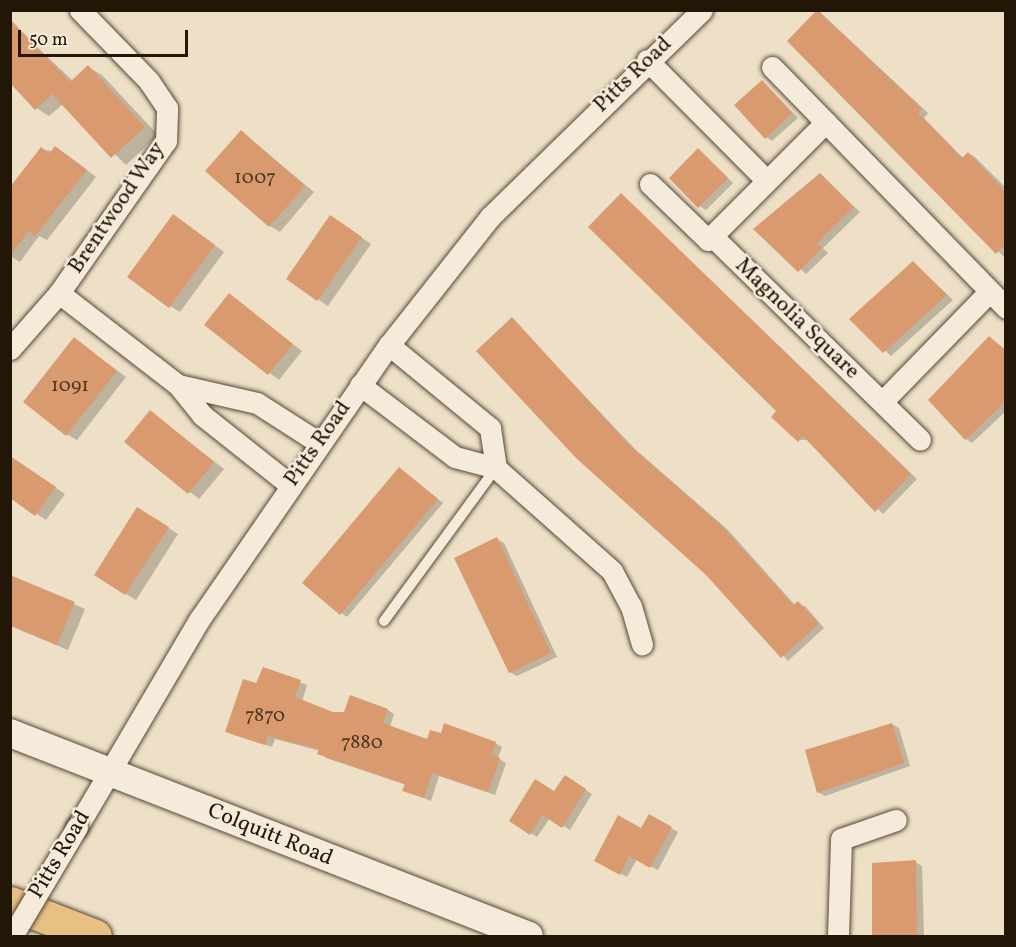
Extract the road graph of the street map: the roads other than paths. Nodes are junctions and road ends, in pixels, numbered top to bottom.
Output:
1 (80, 10) edge
2 (702, 10) edge
3 (647, 60) junction
4 (772, 67) dead end
5 (826, 122) junction
6 (767, 181) junction
7 (650, 184) dead end
8 (712, 236) junction
9 (989, 292) junction
10 (59, 293) junction
11 (1005, 308) edge
12 (389, 345) junction
13 (10, 349) edge
14 (178, 385) junction
15 (360, 385) junction
16 (882, 402) junction
17 (920, 440) dead end
18 (318, 442) junction
19 (496, 468) junction
20 (289, 484) junction
21 (384, 621) dead end
22 (642, 644) dead end
23 (10, 733) edge
24 (109, 772) junction
25 (896, 820) dead end
26 (10, 903) edge
27 (12, 936) edge
28 (95, 936) edge
29 (529, 936) edge
30 (838, 936) edge

1 - 10 street, Brentwood Way
2 - 3 street, Pitts Road
3 - 6 street
3 - 12 street, Pitts Road
4 - 5 street
5 - 6 street
5 - 9 street
6 - 8 street
7 - 8 street, Magnolia Square
8 - 16 street, Magnolia Square
9 - 11 street
9 - 16 street
10 - 13 street, Brentwood Way
10 - 14 street, Brentwood Way
12 - 15 street, Pitts Road
12 - 19 street
14 - 18 street, Brentwood Way
14 - 20 street, Brentwood Way
15 - 18 street, Pitts Road
15 - 19 street
16 - 17 street, Magnolia Square
18 - 20 street, Pitts Road
19 - 21 lane
19 - 22 street
20 - 24 street, Pitts Road
23 - 24 street, Colquitt Road
24 - 27 street, Pitts Road, bridge
24 - 29 street, Colquitt Road
25 - 30 street
26 - 28 highway

